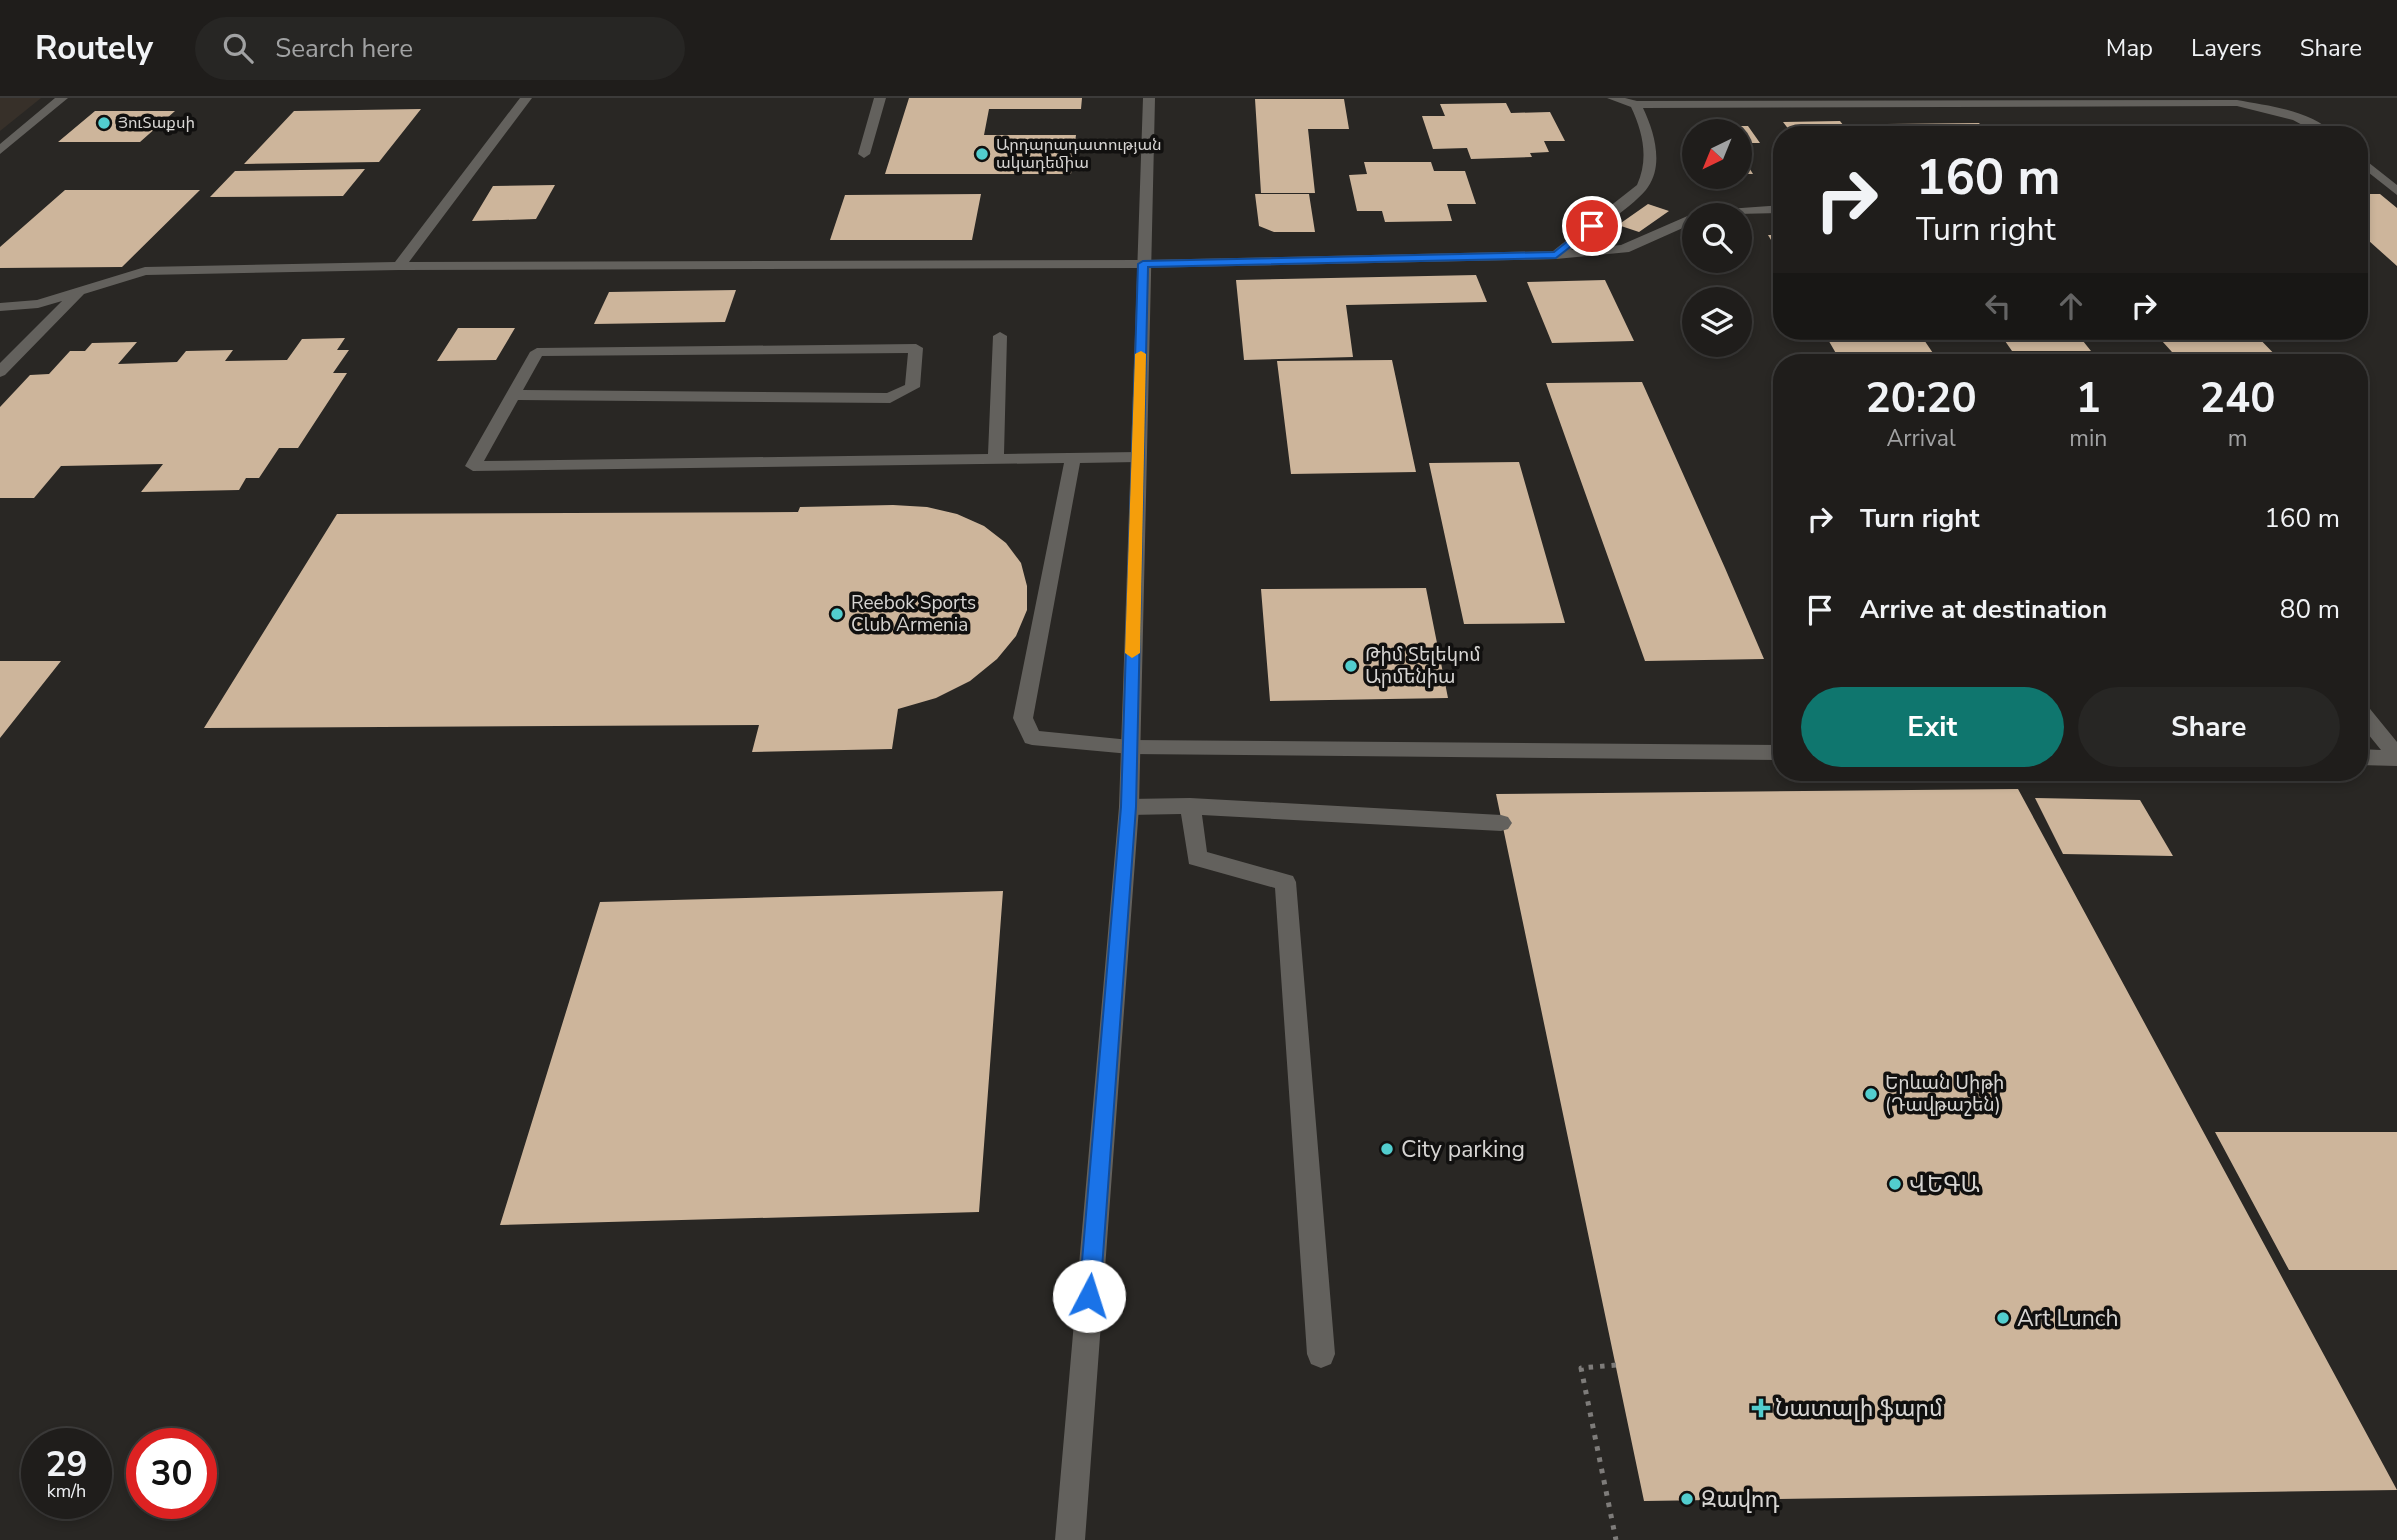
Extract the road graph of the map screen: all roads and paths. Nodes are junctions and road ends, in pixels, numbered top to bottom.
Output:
1 (62, 98) edge
2 (526, 98) edge
3 (880, 98) edge
4 (1149, 98) edge
5 (1613, 98) edge
6 (1636, 105) junction
7 (2317, 126) edge
8 (0, 150) edge
9 (864, 154) dead end
10 (2368, 167) edge
11 (2397, 191) edge
12 (1773, 210) edge
13 (1752, 211) edge
14 (1682, 223) edge
15 (1556, 255) junction
16 (1143, 264) junction
17 (399, 267) junction
18 (79, 292) junction
19 (0, 307) edge
20 (1000, 336) dead end
21 (0, 372) edge
22 (512, 395) junction
23 (1138, 457) junction
24 (1073, 458) junction
25 (996, 459) junction
26 (2368, 720) edge
27 (1130, 747) junction
28 (1773, 753) edge
29 (2368, 757) edge
30 (2397, 757) edge
31 (1190, 806) junction
32 (1129, 807) junction
33 (1502, 823) dead end
34 (1321, 1354) dead end
35 (1616, 1365) dead end
36 (1070, 1540) edge
37 (1616, 1540) edge

1 - 8 street
2 - 17 street
3 - 9 street
4 - 16 street
5 - 6 street
6 - 7 street
6 - 15 street
10 - 11 street
12 - 13 street
14 - 15 street
15 - 16 street
16 - 17 street
16 - 23 street
17 - 18 street
18 - 19 street
18 - 21 street
20 - 25 street
22 - 22 street
22 - 25 street
23 - 24 street
23 - 27 street
24 - 25 street
24 - 27 street
26 - 30 street
27 - 28 street
27 - 32 street
29 - 30 street
31 - 32 street
31 - 33 street
31 - 34 street
32 - 36 street
35 - 37 path

